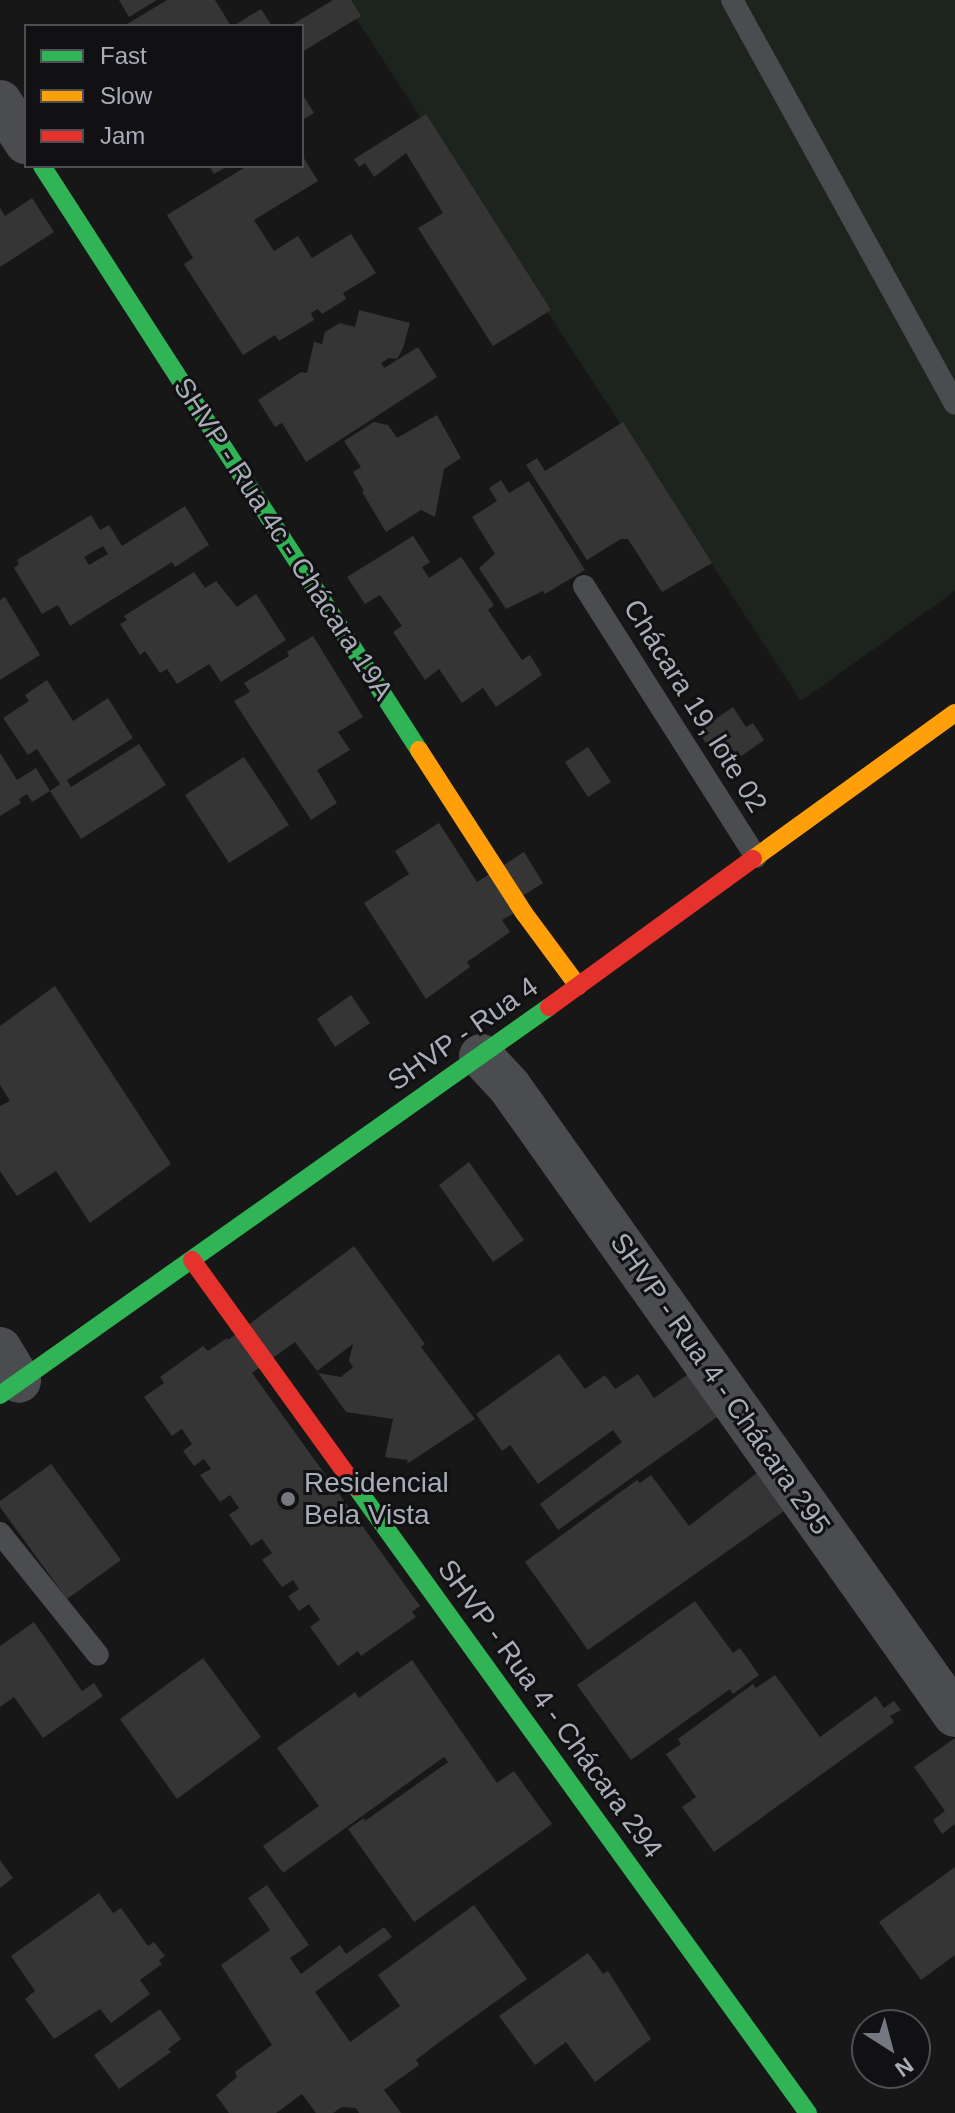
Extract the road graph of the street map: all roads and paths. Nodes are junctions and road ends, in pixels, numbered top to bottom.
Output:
1 (732, 0) edge
2 (0, 102) edge
3 (24, 139) edge
4 (43, 168) edge
5 (955, 404) edge
6 (584, 586) dead end
7 (955, 713) edge
8 (756, 857) junction
9 (578, 986) junction
10 (481, 1056) junction
11 (192, 1260) junction
12 (6, 1375) edge
13 (0, 1533) edge
14 (98, 1655) dead end
15 (955, 1715) edge
16 (808, 2113) edge

1 - 5 lane
2 - 3 street
4 - 9 street, SHVP - Rua 4c - Chácara 19A
6 - 8 lane, Chácara 19, lote 02
7 - 8 street, SHVP - Rua 4
8 - 9 street, SHVP - Rua 4
9 - 10 street, SHVP - Rua 4
10 - 11 street, SHVP - Rua 4
10 - 15 street, SHVP - Rua 4 - Chácara 295
11 - 12 street, SHVP - Rua 4
11 - 16 street, SHVP - Rua 4 - Chácara 294
13 - 14 lane

